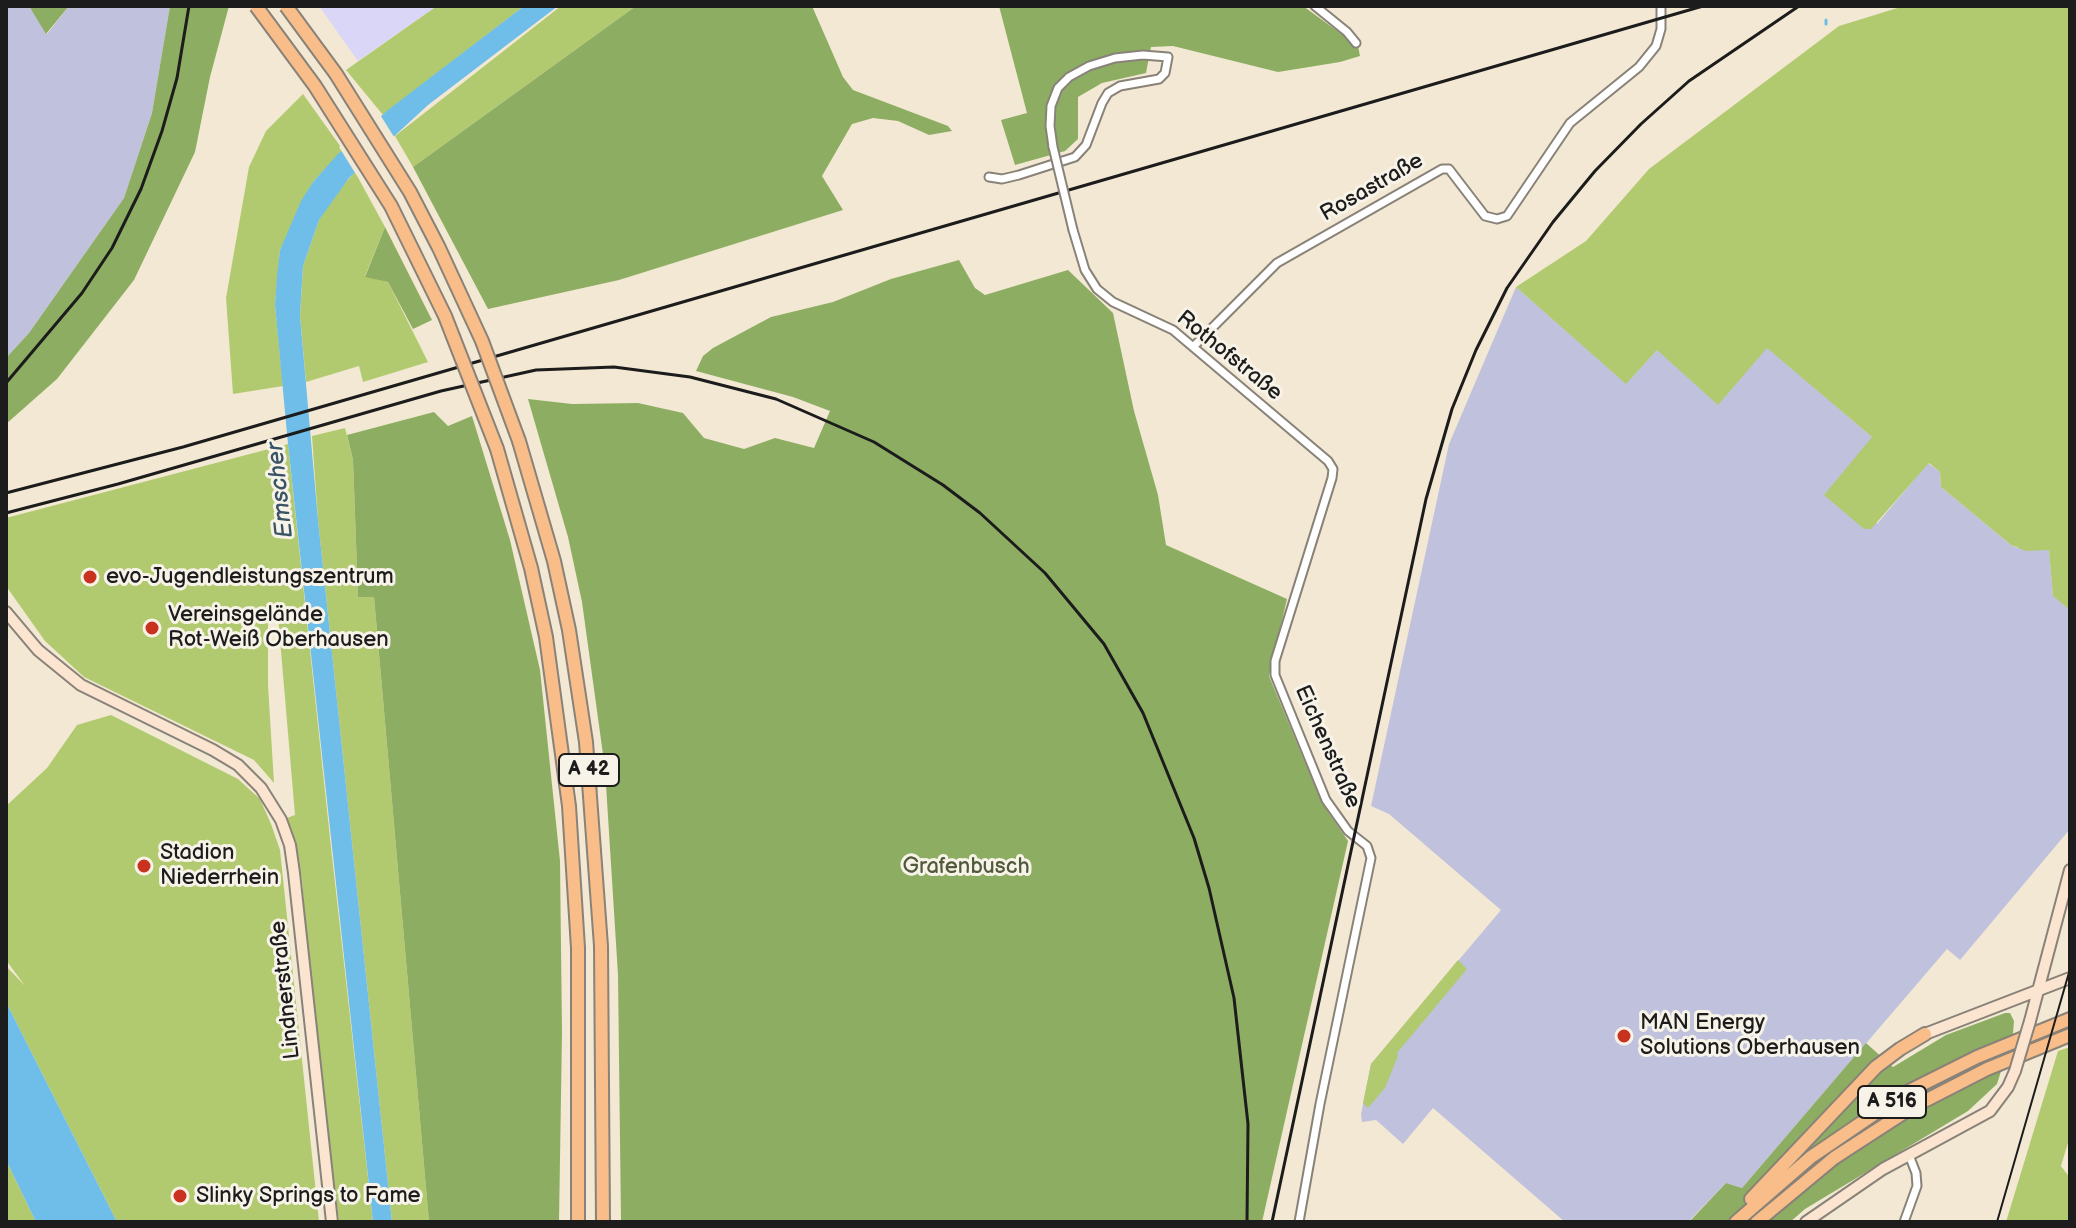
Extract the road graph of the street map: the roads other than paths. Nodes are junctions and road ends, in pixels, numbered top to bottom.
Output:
1 (256, 6) edge
2 (286, 6) edge
3 (1315, 6) edge
4 (1661, 6) edge
5 (1356, 43) dead end
6 (989, 177) dead end
7 (1193, 347) junction
8 (1333, 469) joint
9 (6, 612) edge
10 (2070, 870) edge
11 (2070, 978) edge
12 (2039, 990) junction
13 (2070, 1019) edge
14 (1925, 1034) joint
15 (2070, 1035) edge
16 (1909, 1155) junction
17 (578, 1219) edge
18 (332, 1222) edge
19 (603, 1222) edge
20 (1299, 1222) edge
21 (1734, 1222) edge
22 (1757, 1222) edge
23 (1806, 1222) edge
24 (1904, 1222) edge

1 - 17 highway, A 42, bridge
2 - 19 highway, A 42, bridge
3 - 5 street
4 - 7 street, Rosastraße
6 - 7 street, Rothofstraße, bridge
7 - 8 street, Rothofstraße
8 - 20 street, Eichenstraße
9 - 18 street, Lindnerstraße
10 - 12 street
11 - 12 street
12 - 14 street
12 - 16 street, bridge
13 - 21 highway, A 516
14 - 21 highway
15 - 22 highway, A 516
16 - 23 street
16 - 24 street

